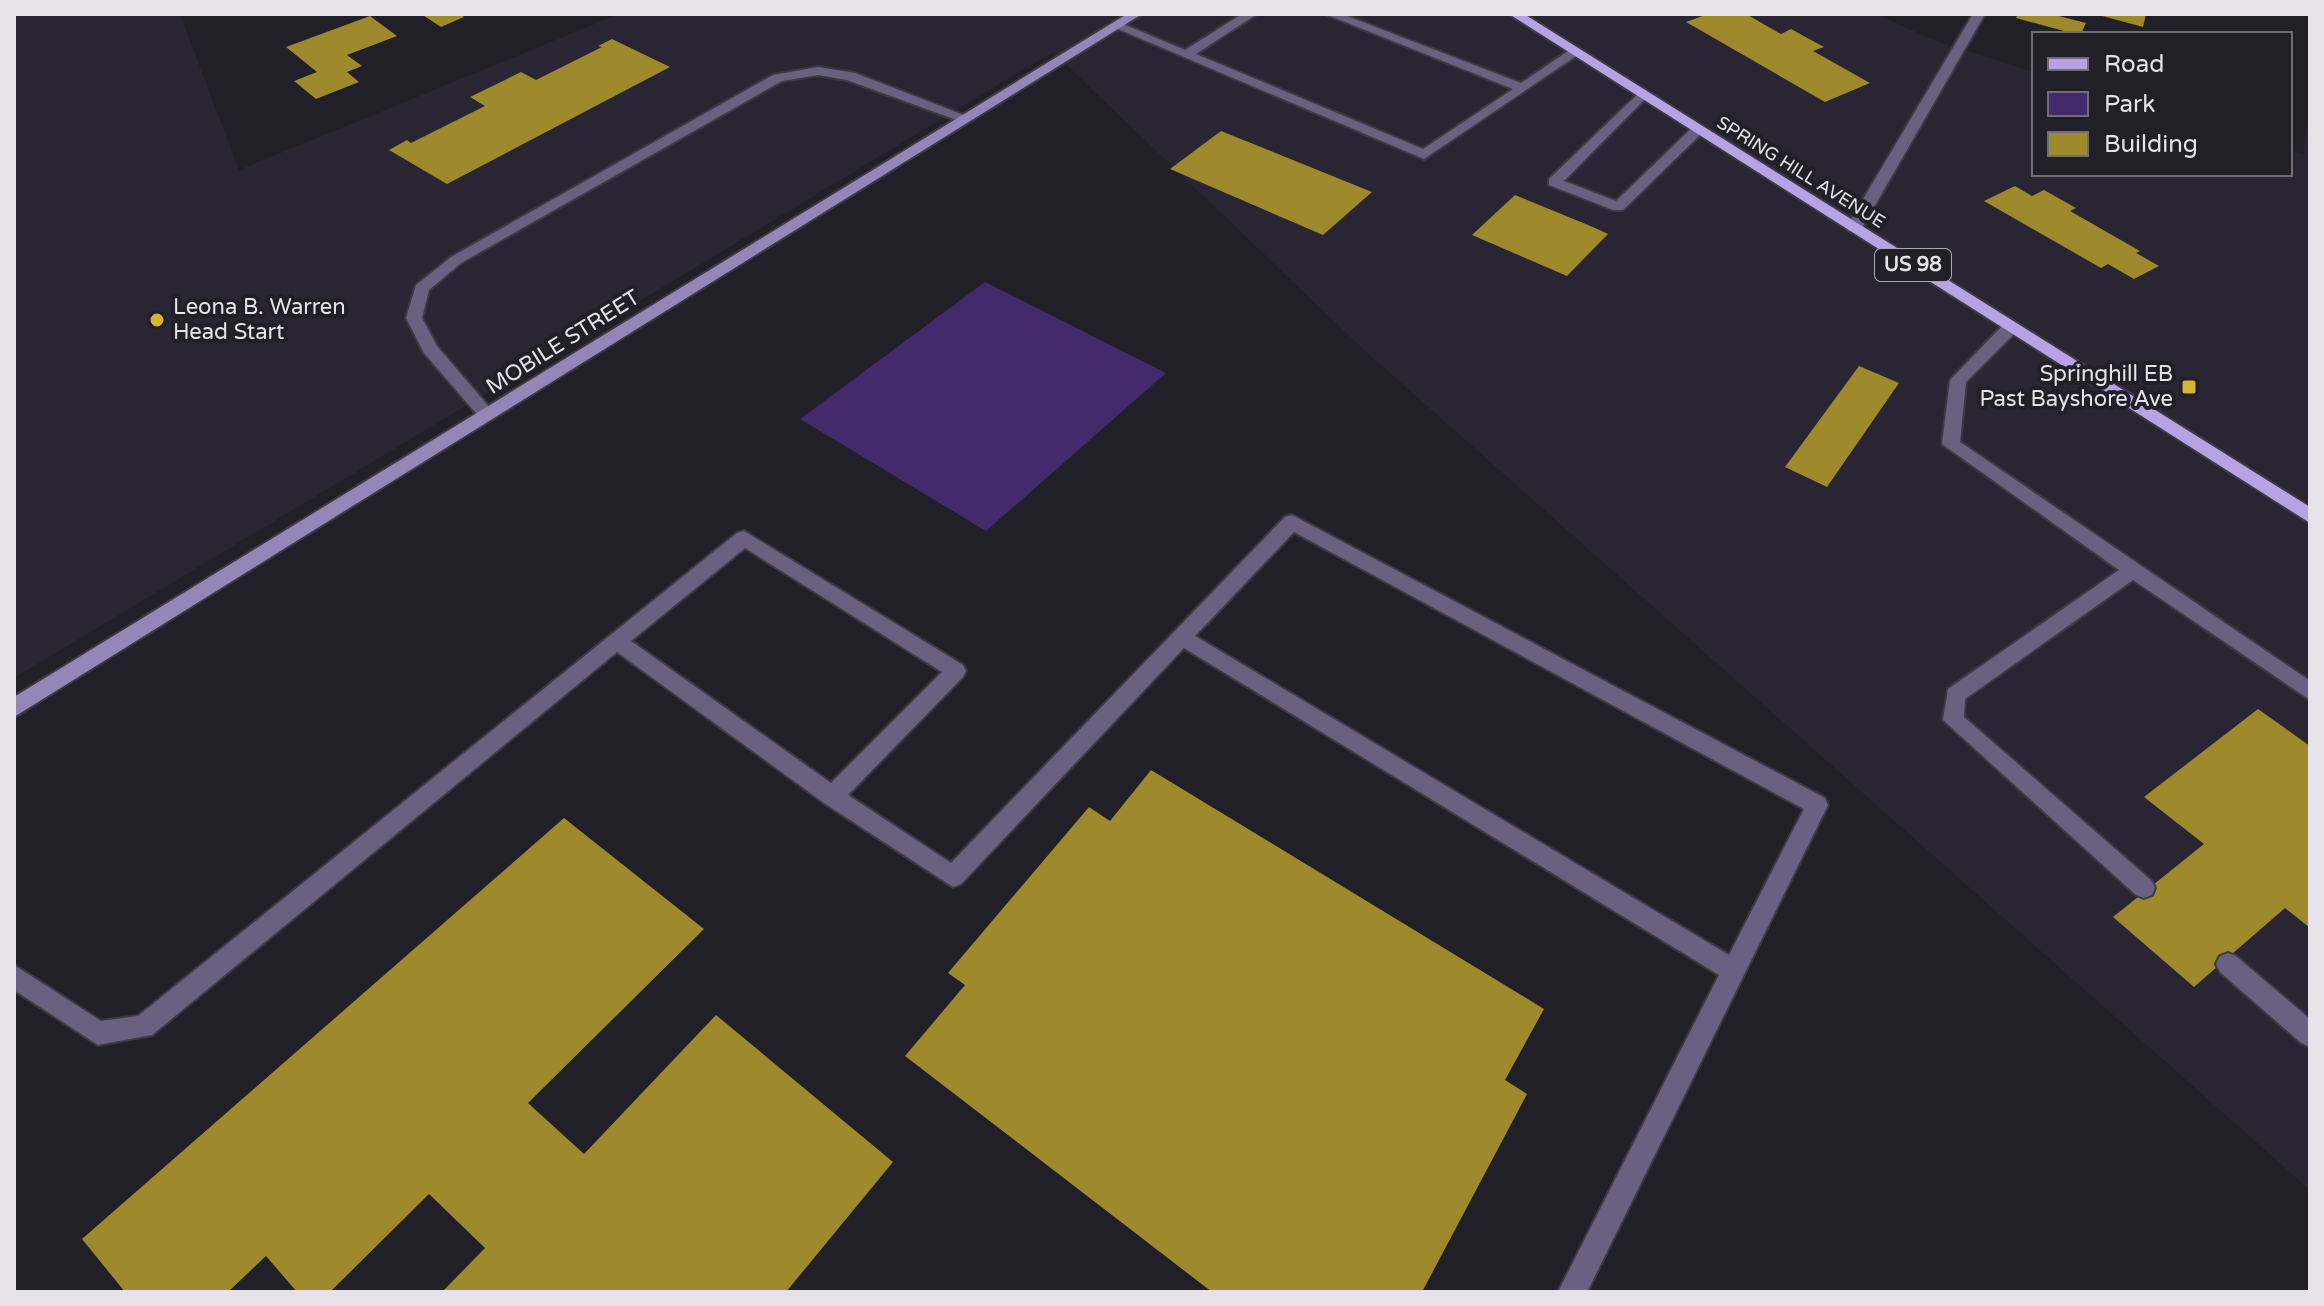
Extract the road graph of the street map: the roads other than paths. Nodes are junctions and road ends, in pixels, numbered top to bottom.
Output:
1 (1136, 14) edge
2 (1251, 14) edge
3 (1331, 14) edge
4 (1515, 14) edge
5 (1979, 14) edge
6 (1117, 26) junction
7 (1576, 52) junction
8 (1186, 55) junction
9 (1522, 88) junction
10 (1642, 94) junction
11 (967, 119) junction
12 (1698, 130) junction
13 (1854, 228) junction
14 (2011, 327) junction
15 (487, 415) junction
16 (2310, 516) edge
17 (2133, 570) junction
18 (1181, 637) junction
19 (617, 641) junction
20 (2310, 692) edge
21 (14, 708) edge
22 (832, 796) junction
23 (2144, 888) dead end
24 (2228, 964) dead end
25 (1734, 971) junction
26 (14, 976) edge
27 (2310, 1035) edge
28 (1572, 1292) edge

1 - 6 street, MOBILE STREET
2 - 8 street
3 - 9 street
4 - 7 main road, SPRING HILL AVENUE / US 98
5 - 13 street
6 - 8 street
6 - 11 street, MOBILE STREET
7 - 9 street
7 - 10 main road, SPRING HILL AVENUE / US 98
8 - 9 street
10 - 12 main road, SPRING HILL AVENUE / US 98
10 - 12 street
11 - 15 street, MOBILE STREET
11 - 15 street
12 - 13 main road, SPRING HILL AVENUE / US 98
13 - 14 main road, SPRING HILL AVENUE / US 98
14 - 16 main road, SPRING HILL AVENUE / US 98
14 - 17 street
15 - 21 street, MOBILE STREET
17 - 20 street
17 - 23 street
18 - 22 street
18 - 25 street
18 - 25 street
19 - 22 street
19 - 22 street
19 - 26 street
24 - 27 street
25 - 28 street

